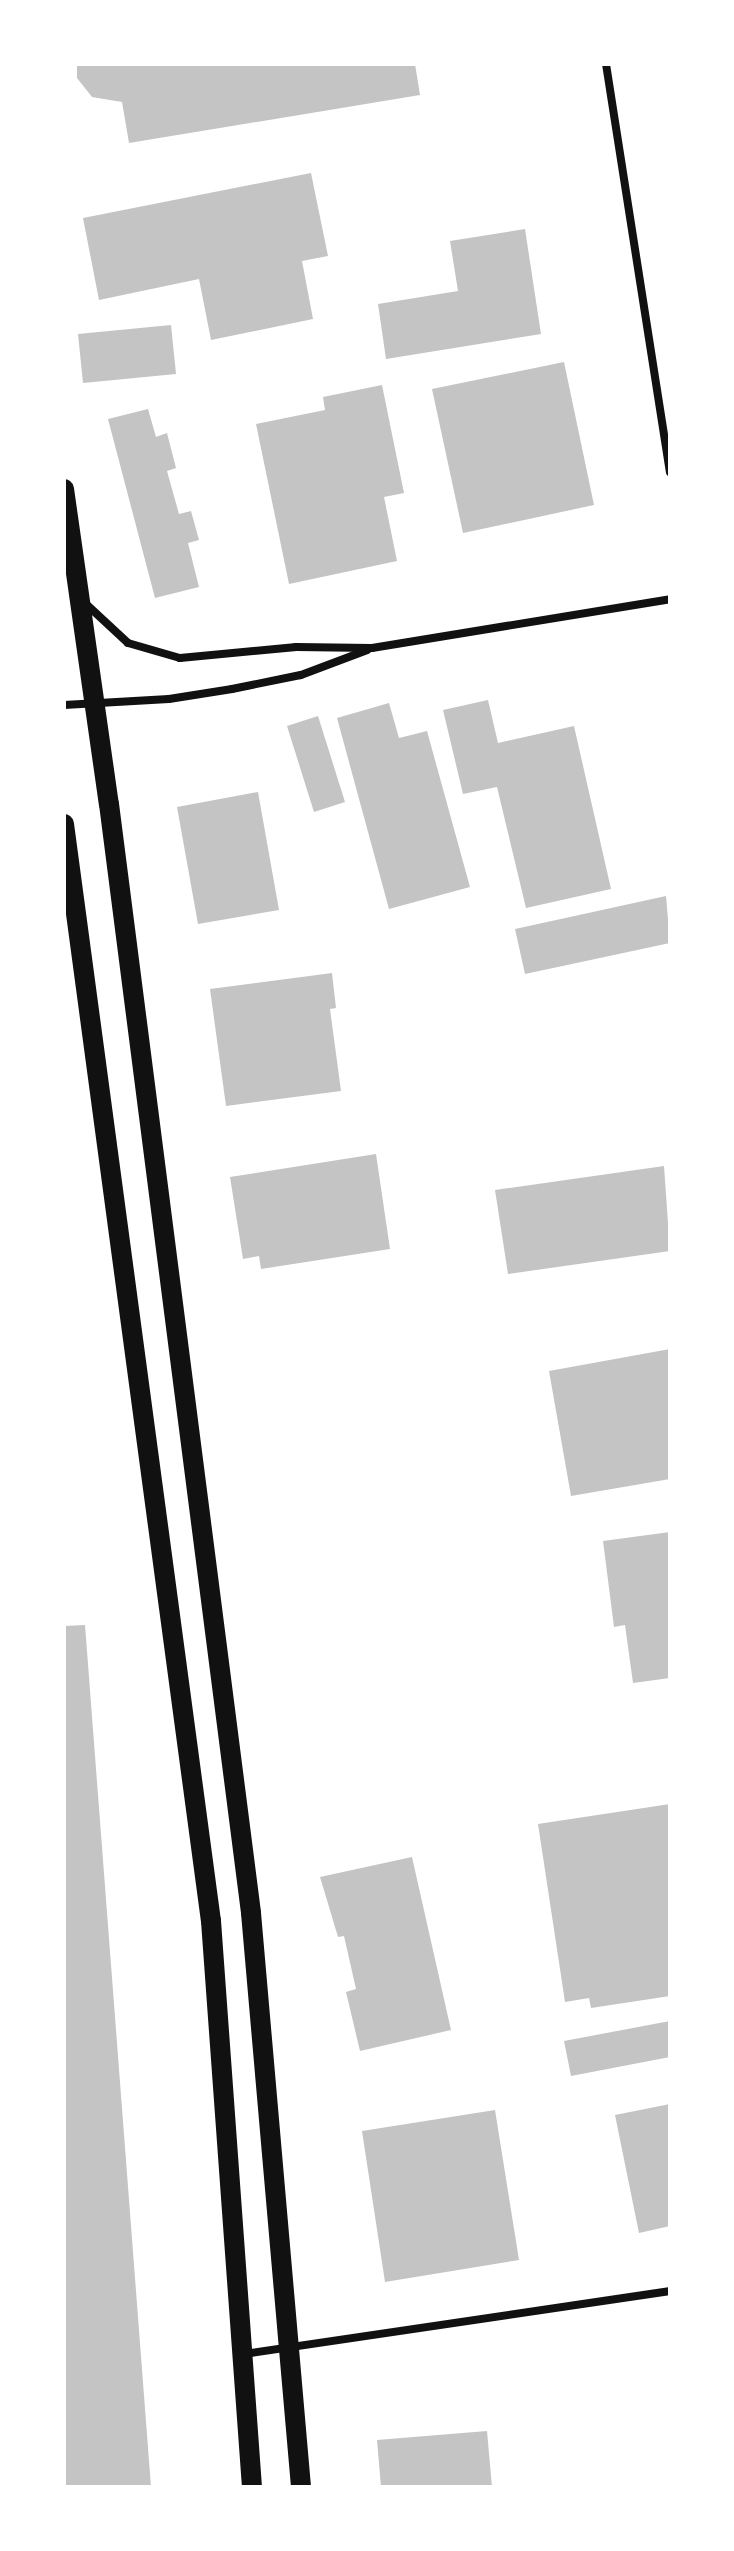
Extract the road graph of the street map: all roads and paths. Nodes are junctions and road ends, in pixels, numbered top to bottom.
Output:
1 (606, 64) edge
2 (670, 472) edge
3 (64, 489) edge
4 (670, 599) edge
5 (81, 600) junction
6 (372, 648) junction
7 (92, 701) junction
8 (64, 705) edge
9 (64, 824) edge
10 (670, 2291) edge
11 (288, 2351) junction
12 (242, 2354) junction
13 (252, 2487) edge
14 (301, 2487) edge

1 - 2 street
3 - 5 main road
4 - 6 street
5 - 6 street
5 - 7 main road
6 - 7 street
7 - 8 street
7 - 11 main road
9 - 12 main road
10 - 11 street
11 - 12 street
11 - 14 main road
12 - 13 main road

